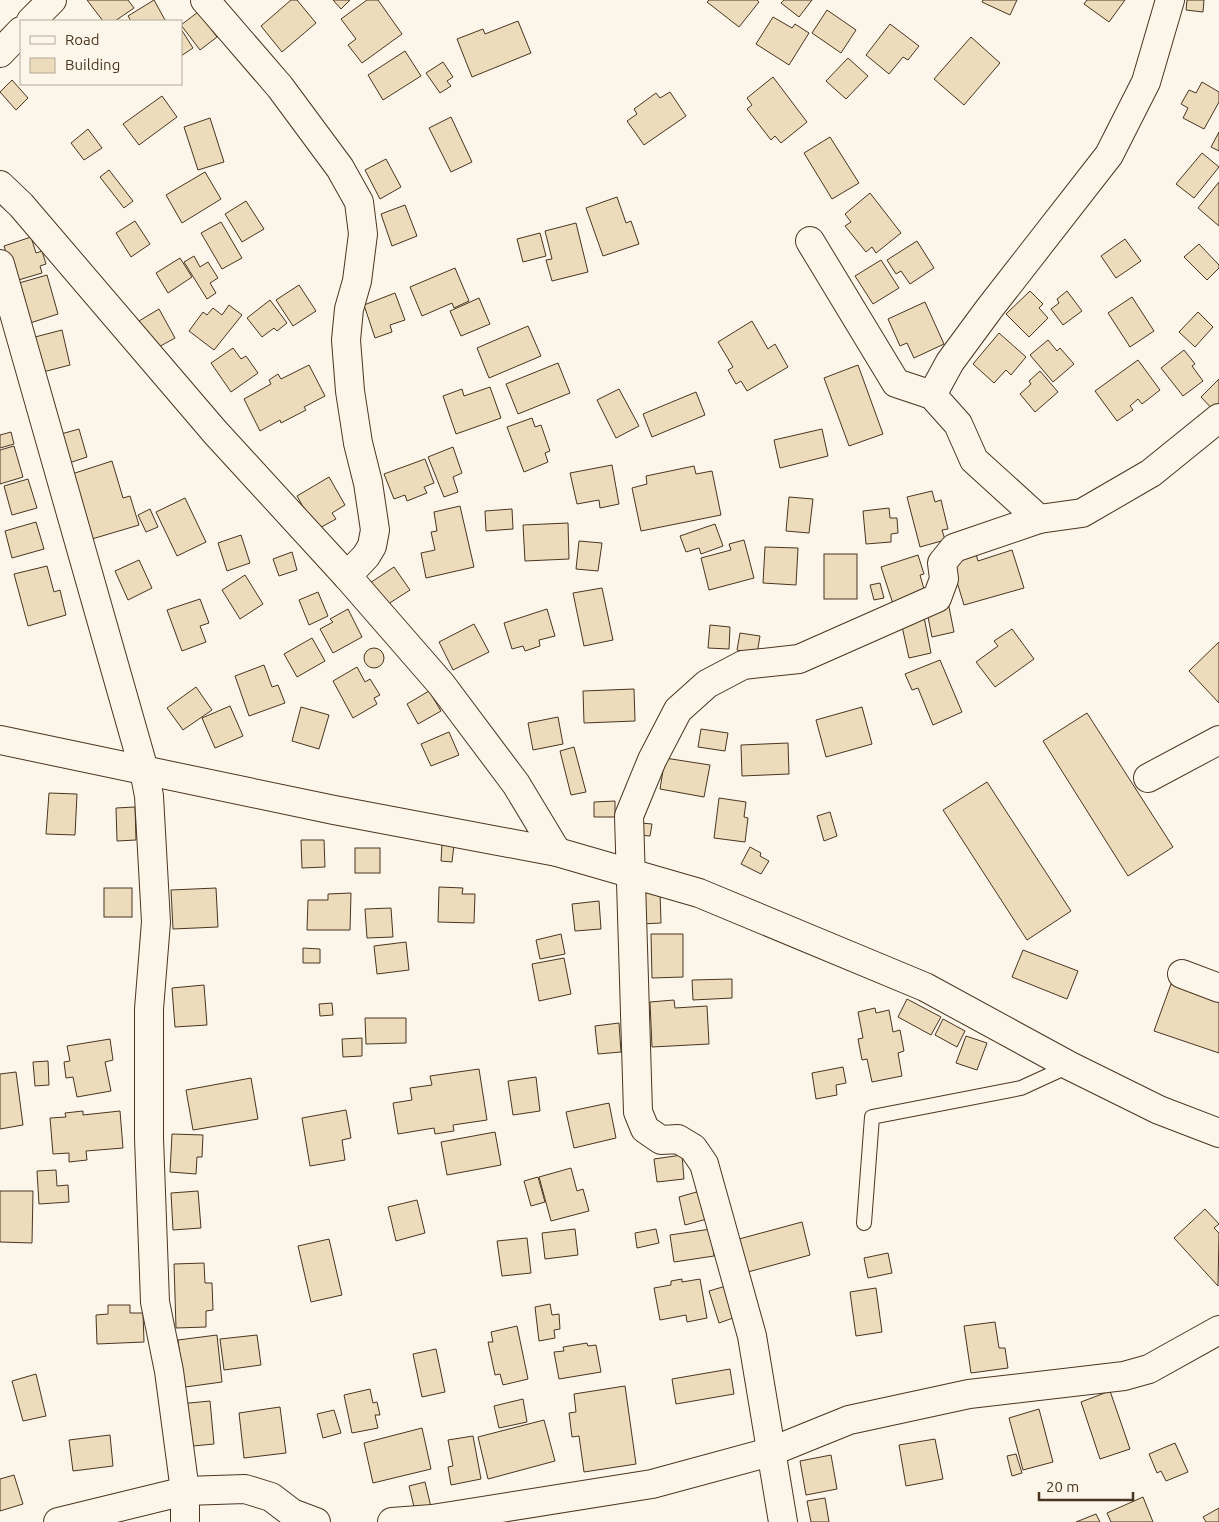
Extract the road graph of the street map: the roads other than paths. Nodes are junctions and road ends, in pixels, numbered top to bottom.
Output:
1 (52, 0) edge
2 (205, 0) edge
3 (1170, 0) edge
4 (32, 20) edge
5 (20, 32) edge
6 (0, 53) edge
7 (0, 185) edge
8 (810, 242) dead end
9 (0, 264) edge
10 (932, 395) junction
11 (1219, 418) edge
12 (1039, 520) junction
13 (347, 576) junction
14 (0, 740) edge
15 (1219, 740) edge
16 (144, 770) junction
17 (1148, 778) dead end
18 (557, 852) junction
19 (631, 873) junction
20 (1182, 974) dead end
21 (1219, 988) edge
22 (1070, 1066) junction
23 (1219, 1133) edge
24 (864, 1223) dead end
25 (1219, 1330) edge
26 (770, 1452) junction
27 (185, 1491) junction
28 (58, 1522) edge
29 (185, 1522) edge
30 (316, 1522) edge
31 (392, 1522) edge
32 (783, 1522) edge

1 - 4 street
2 - 13 street
3 - 10 street
5 - 6 street
7 - 13 street
8 - 10 street
9 - 16 street
10 - 12 street
11 - 12 street
12 - 19 street
13 - 18 street
14 - 16 street
15 - 17 street
16 - 18 street
16 - 27 street
18 - 19 street
19 - 22 street
19 - 26 street
20 - 21 street
22 - 23 street
22 - 24 lane
25 - 26 street
26 - 31 street
26 - 32 street
27 - 28 street
27 - 29 street
27 - 30 street

